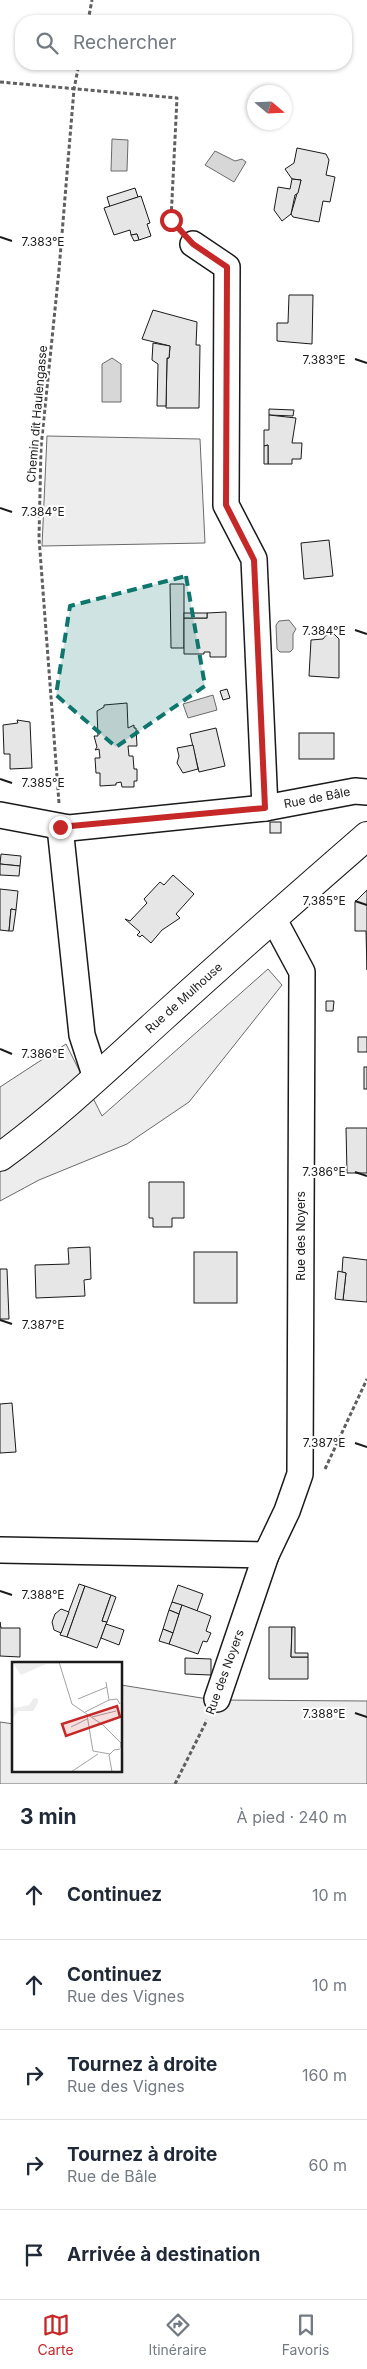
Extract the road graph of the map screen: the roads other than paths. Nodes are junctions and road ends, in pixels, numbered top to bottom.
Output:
1 (193, 244) road end
2 (367, 792) edge
3 (265, 808) junction
4 (0, 815) edge
5 (60, 827) junction
6 (367, 836) edge
7 (273, 918) junction
8 (96, 1078) junction
9 (0, 1157) edge
10 (0, 1550) edge
11 (266, 1555) junction
12 (217, 1699) road end

1 - 3 street
2 - 3 street, Rue de Bâle
3 - 5 street, Rue de Bâle
4 - 5 street, Rue de Bâle
5 - 8 street
6 - 7 main road, Rue de Mulhouse
7 - 8 main road, Rue de Mulhouse
7 - 11 street, Rue des Noyers
8 - 9 main road, Rue de Mulhouse
10 - 11 street
11 - 12 street, Rue des Noyers

